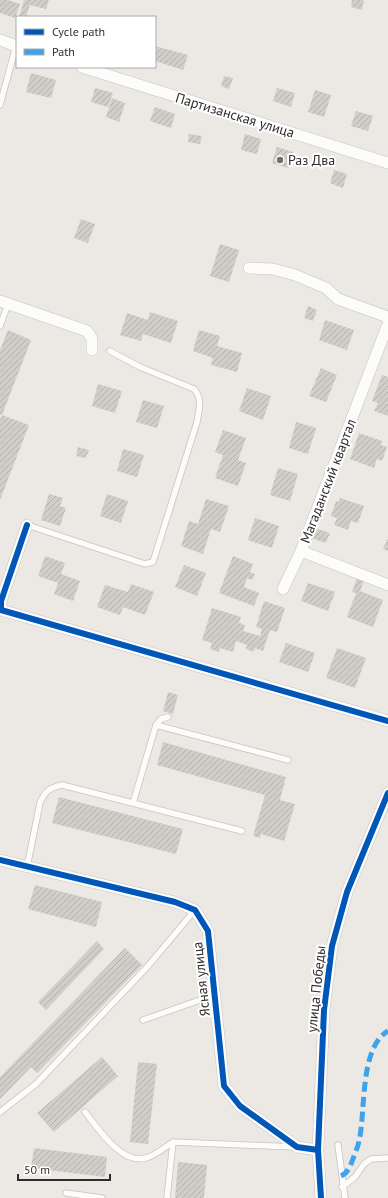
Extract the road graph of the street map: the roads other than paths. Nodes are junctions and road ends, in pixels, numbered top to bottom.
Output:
1 (0, 40) edge
2 (16, 46) edge
3 (16, 49) edge
4 (85, 68) edge
5 (0, 105) edge
6 (388, 162) edge
7 (249, 268) dead end
8 (4, 303) edge
9 (388, 317) edge
10 (388, 324) edge
11 (0, 326) edge
12 (92, 350) dead end
13 (110, 351) dead end
14 (27, 526) joint
15 (301, 551) junction
16 (388, 585) edge
17 (283, 589) dead end
18 (1, 610) edge
19 (168, 717) dead end
20 (388, 721) edge
21 (156, 725) junction
22 (288, 760) dead end
23 (388, 793) edge
24 (133, 803) junction
25 (242, 831) dead end
26 (0, 860) edge
27 (27, 867) junction
28 (195, 910) junction
29 (214, 995) junction
30 (143, 1020) dead end
31 (0, 1112) edge
32 (85, 1112) dead end
33 (173, 1142) junction
34 (338, 1145) dead end
35 (297, 1147) junction
36 (318, 1150) junction
37 (388, 1158) edge
38 (342, 1188) junction
39 (66, 1193) dead end
40 (102, 1198) edge
41 (167, 1198) edge
42 (321, 1198) edge
43 (345, 1198) edge

1 - 2 street
3 - 5 lane
4 - 6 street, Партизанская улица
7 - 9 street
8 - 11 lane
8 - 12 street
10 - 15 street, Магаданский квартал
13 - 14 lane
14 - 18 street
15 - 16 street, Магаданский квартал
15 - 17 street
18 - 20 street
19 - 21 lane
21 - 22 lane
21 - 24 lane
23 - 36 street, улица Победы
24 - 25 lane
24 - 27 lane
26 - 27 street
27 - 28 street
28 - 29 street, Ясная улица
28 - 31 lane
29 - 30 lane
29 - 35 street, Ясная улица
32 - 33 lane
33 - 35 lane
33 - 41 lane
34 - 38 lane
35 - 36 street, Ясная улица
36 - 42 street, улица Победы
37 - 38 lane
38 - 43 lane
39 - 40 lane

